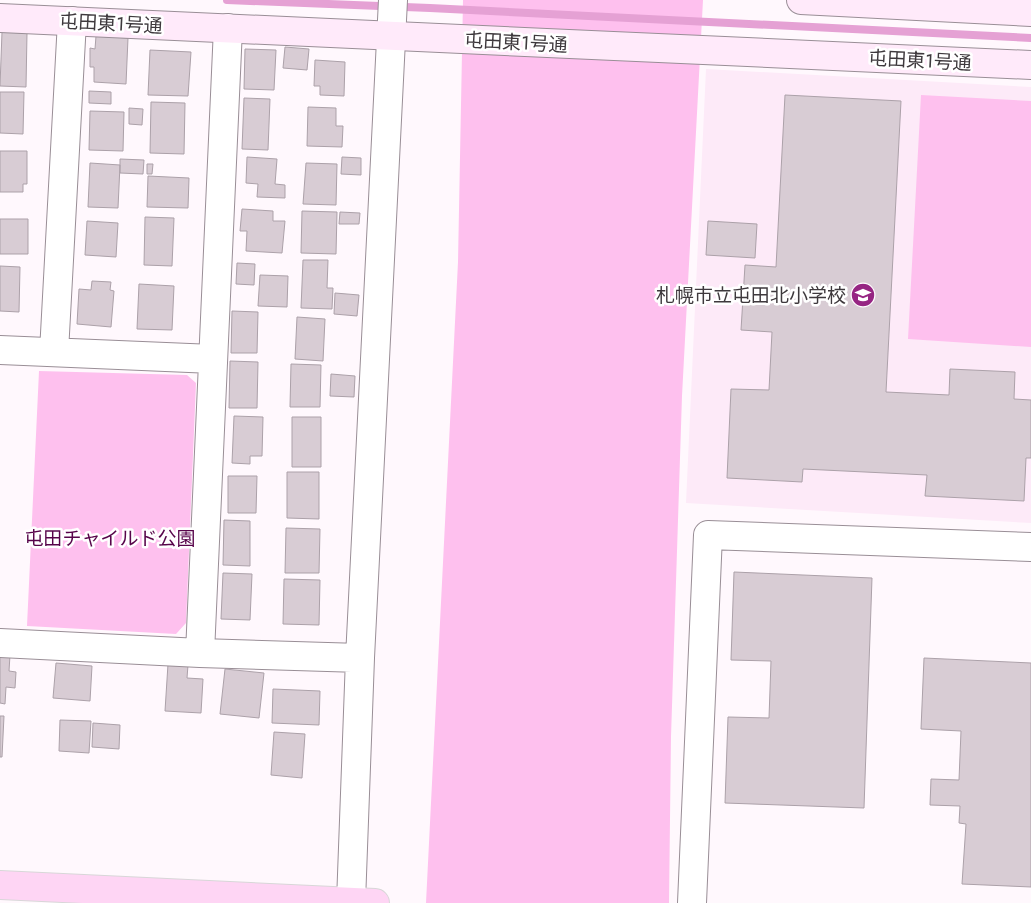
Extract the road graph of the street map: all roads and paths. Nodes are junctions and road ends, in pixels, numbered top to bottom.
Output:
1 (801, 0) edge
2 (1031, 12) edge
3 (0, 18) edge
4 (391, 18) edge
5 (72, 21) junction
6 (228, 28) junction
7 (1031, 66) edge
8 (0, 350) edge
9 (54, 352) junction
10 (214, 359) junction
11 (1031, 547) edge
12 (0, 642) edge
13 (200, 653) junction
14 (360, 658) junction
15 (0, 885) edge
16 (363, 902) edge
17 (692, 903) edge

1 - 2 street
3 - 5 street, 屯田東1号通
4 - 6 street, 屯田東1号通
4 - 7 street, 屯田東1号通
4 - 14 street
5 - 6 street, 屯田東1号通
5 - 9 street
6 - 10 street
8 - 9 street
9 - 10 street
10 - 13 street
11 - 17 street
12 - 13 street
13 - 14 street
14 - 16 street
15 - 16 main road

